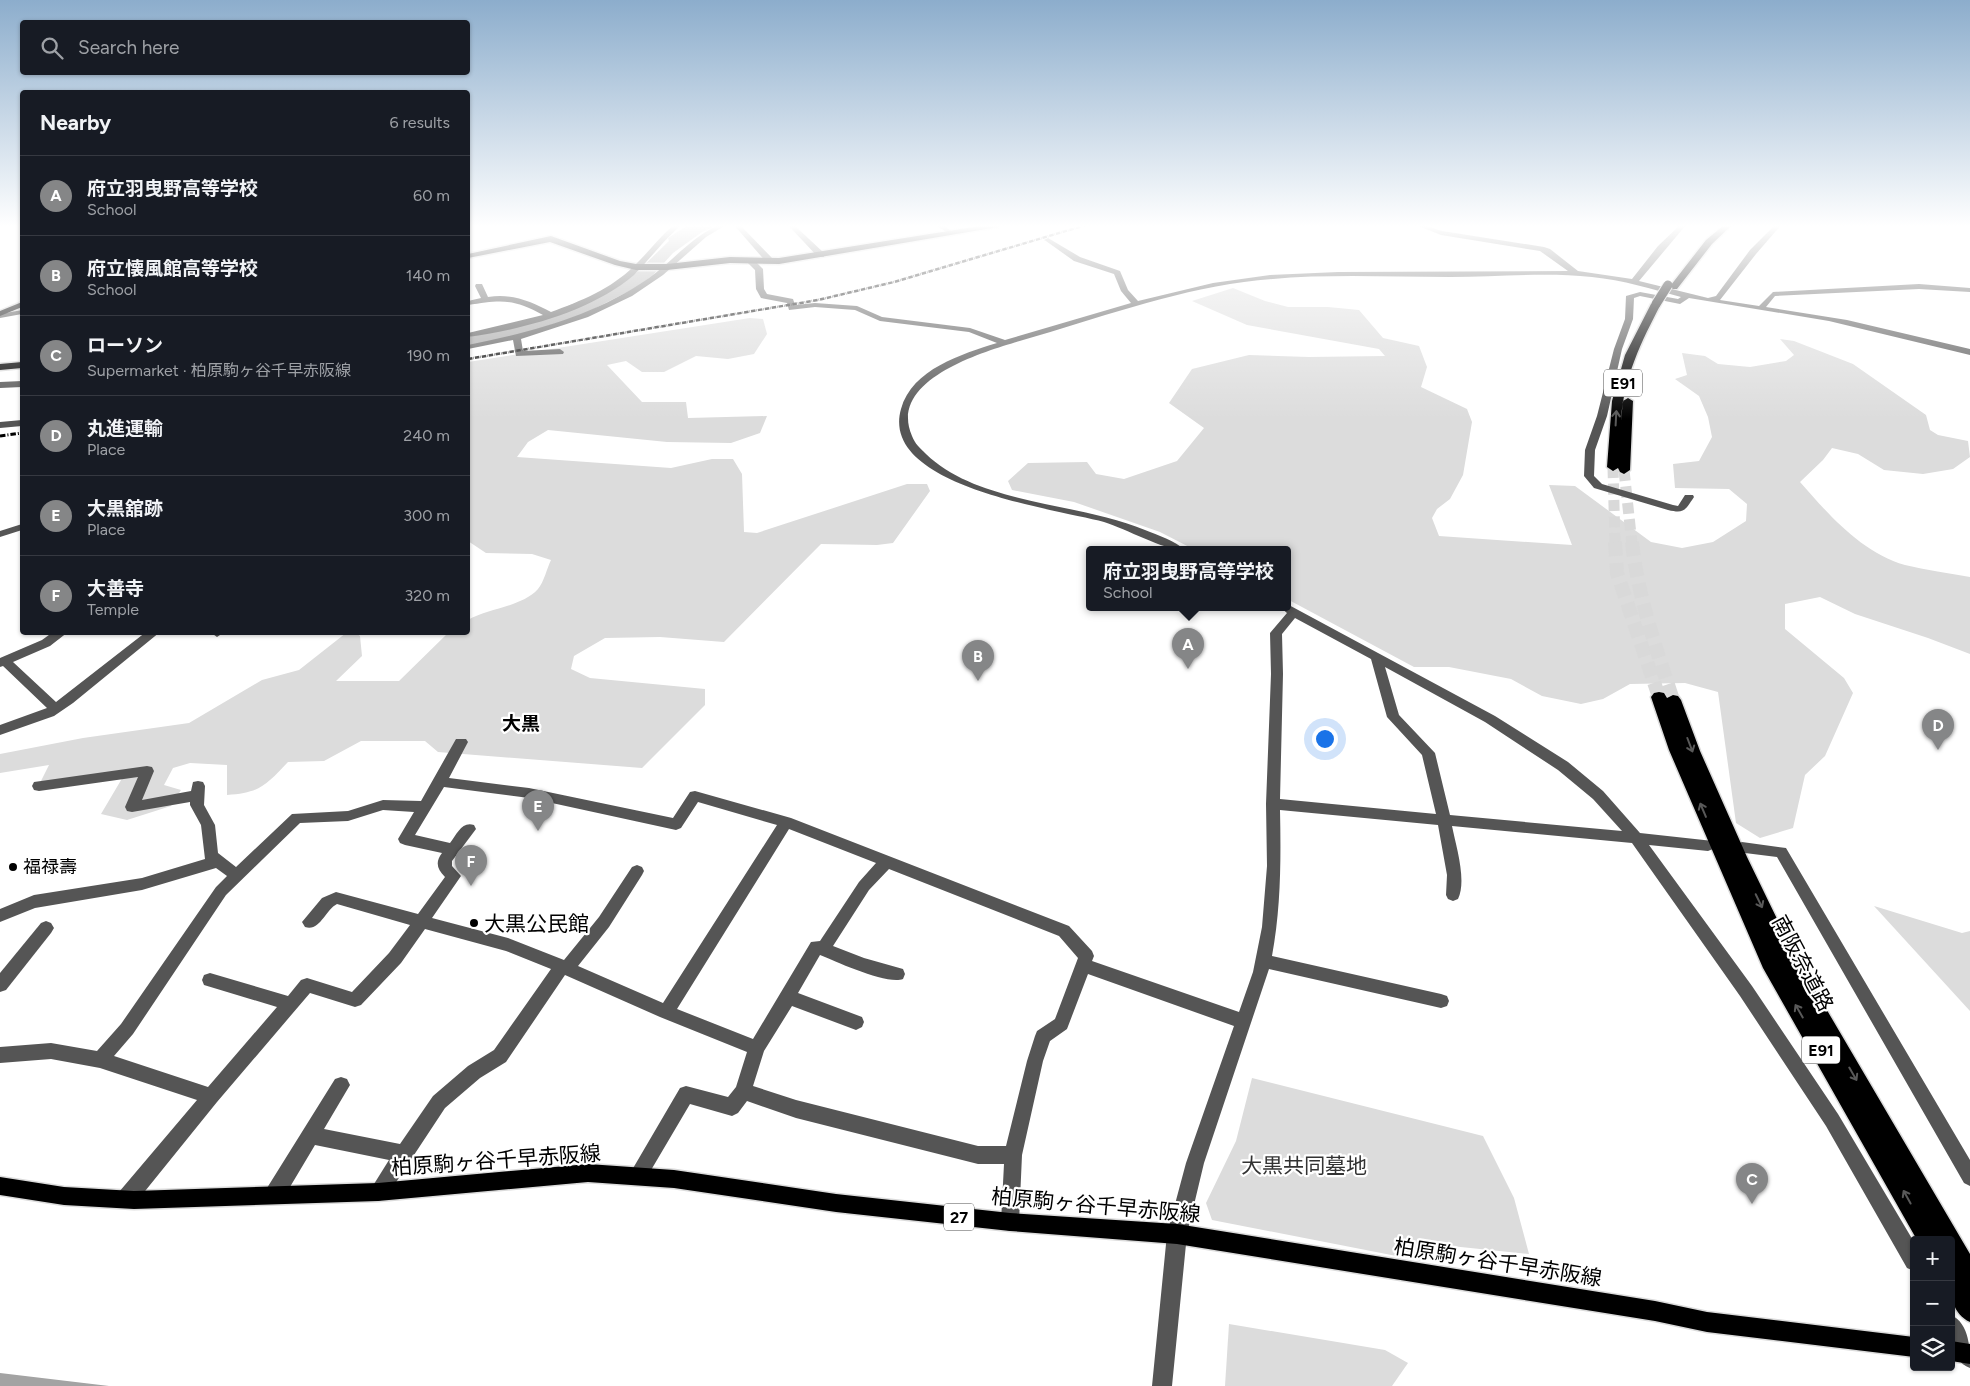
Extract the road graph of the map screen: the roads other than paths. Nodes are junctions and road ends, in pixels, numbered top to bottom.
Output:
1 (481, 290) edge
2 (607, 290) edge
3 (636, 290) edge
4 (760, 290) edge
5 (1124, 290) edge
6 (1197, 290) edge
7 (1666, 290) edge
8 (1669, 290) edge
9 (1725, 290) edge
10 (1846, 290) edge
11 (1688, 295) junction
12 (486, 299) junction
13 (1709, 300) junction
14 (470, 303) edge
15 (1137, 304) junction
16 (20, 305) edge
17 (1762, 308) junction
18 (20, 312) edge
19 (0, 315) edge
20 (550, 315) junction
21 (470, 335) edge
22 (517, 338) junction
23 (1006, 343) junction
24 (470, 347) edge
25 (560, 352) dead end
26 (1970, 352) edge
27 (20, 366) edge
28 (0, 367) edge
29 (20, 384) edge
30 (0, 386) edge
31 (20, 423) edge
32 (0, 425) edge
33 (1619, 468) tunnel mouth
34 (1689, 497) dead end
35 (20, 528) edge
36 (0, 534) edge
37 (1173, 546) edge
38 (1291, 610) edge
39 (1290, 611) edge
40 (58, 635) edge
41 (151, 635) edge
42 (1376, 657) junction
43 (2, 662) edge
44 (1666, 698) tunnel mouth
45 (55, 709) junction
46 (0, 730) edge
47 (460, 742) dead end
48 (440, 782) junction
49 (39, 786) dead end
50 (1273, 804) junction
51 (424, 807) junction
52 (1444, 820) junction
53 (786, 822) junction
54 (469, 829) dead end
55 (1636, 838) junction
56 (453, 849) junction
57 (1728, 851) junction
58 (215, 862) junction
59 (886, 862) junction
60 (637, 871) dead end
61 (237, 876) junction
62 (1453, 895) dead end
63 (0, 916) edge
64 (422, 920) junction
65 (310, 922) dead end
66 (46, 928) dead end
67 (823, 949) junction
68 (1263, 961) junction
69 (1083, 966) junction
70 (564, 967) junction
71 (896, 974) dead end
72 (210, 980) dead end
73 (0, 985) edge
74 (788, 997) junction
75 (1441, 1001) dead end
76 (291, 1004) junction
77 (666, 1012) junction
78 (856, 1022) dead end
79 (1245, 1022) junction
80 (757, 1048) junction
81 (0, 1056) edge
82 (100, 1060) junction
83 (341, 1084) dead end
84 (743, 1091) junction
85 (210, 1096) junction
86 (311, 1135) junction
87 (404, 1154) junction
88 (1013, 1155) junction
89 (638, 1176) junction
90 (1970, 1177) edge
91 (0, 1186) edge
92 (378, 1192) junction
93 (274, 1195) junction
94 (126, 1199) junction
95 (1010, 1222) junction
96 (1177, 1234) junction
97 (1928, 1236) edge
98 (1946, 1236) edge
99 (1955, 1251) edge
100 (1910, 1254) edge
101 (1970, 1277) edge
102 (1953, 1281) edge
103 (1970, 1310) edge
104 (1951, 1326) edge
105 (1910, 1347) edge
106 (1965, 1354) edge
107 (1162, 1386) edge

1 - 12 street
2 - 20 street
3 - 22 street
4 - 23 street
5 - 15 street
6 - 15 street
7 - 11 street
8 - 33 highway, E91
9 - 13 street
10 - 17 street
11 - 13 street
11 - 34 street
12 - 14 street
12 - 20 street
13 - 17 street
15 - 23 street
16 - 19 main road
17 - 26 street
18 - 19 street
20 - 21 street
22 - 24 street
22 - 25 street
23 - 37 street
27 - 28 highway
29 - 30 street
31 - 32 street
35 - 36 street
38 - 42 street
39 - 50 street
40 - 43 street
41 - 45 street
42 - 52 street
42 - 55 street
43 - 45 street
44 - 57 highway, 南阪奈道路 / E91
45 - 46 street
47 - 48 street
48 - 51 street
48 - 53 street
49 - 58 street
50 - 52 street
50 - 68 street
51 - 56 street
51 - 61 street
52 - 55 street
52 - 62 street
53 - 59 street
53 - 77 street
54 - 56 street
55 - 57 street
55 - 100 street
56 - 64 street
57 - 90 street
97 -> 57 highway, 南阪奈道路 / E91
57 -> 98 highway, 南阪奈道路 / E91
58 - 61 street
58 - 63 street
59 - 67 street
59 - 69 street
60 - 70 street
61 - 82 street
64 - 65 street
64 - 70 street
64 - 76 street
66 - 73 street
67 - 71 street
67 - 74 street
68 - 75 street
68 - 79 street
69 - 79 street
69 - 88 street
70 - 77 street
70 - 87 street
72 - 76 street
74 - 78 street
74 - 80 street
76 - 85 street
77 - 80 street
79 - 96 street
80 - 84 street
81 - 82 street
82 - 85 street
83 - 86 street
84 - 88 street
84 - 89 street
85 - 94 street
86 - 87 street
86 - 93 street
87 - 92 street
88 - 95 street
89 - 92 main road, 柏原駒ヶ谷千早赤阪線 / 27
89 - 95 main road, 柏原駒ヶ谷千早赤阪線 / 27
91 - 94 main road, 柏原駒ヶ谷千早赤阪線 / 27
92 - 93 main road, 柏原駒ヶ谷千早赤阪線 / 27
93 - 94 main road, 柏原駒ヶ谷千早赤阪線 / 27
95 - 96 main road, 柏原駒ヶ谷千早赤阪線 / 27
96 - 105 main road, 柏原駒ヶ谷千早赤阪線 / 27
96 - 107 street
99 - 101 highway
102 - 103 highway
104 - 106 street

